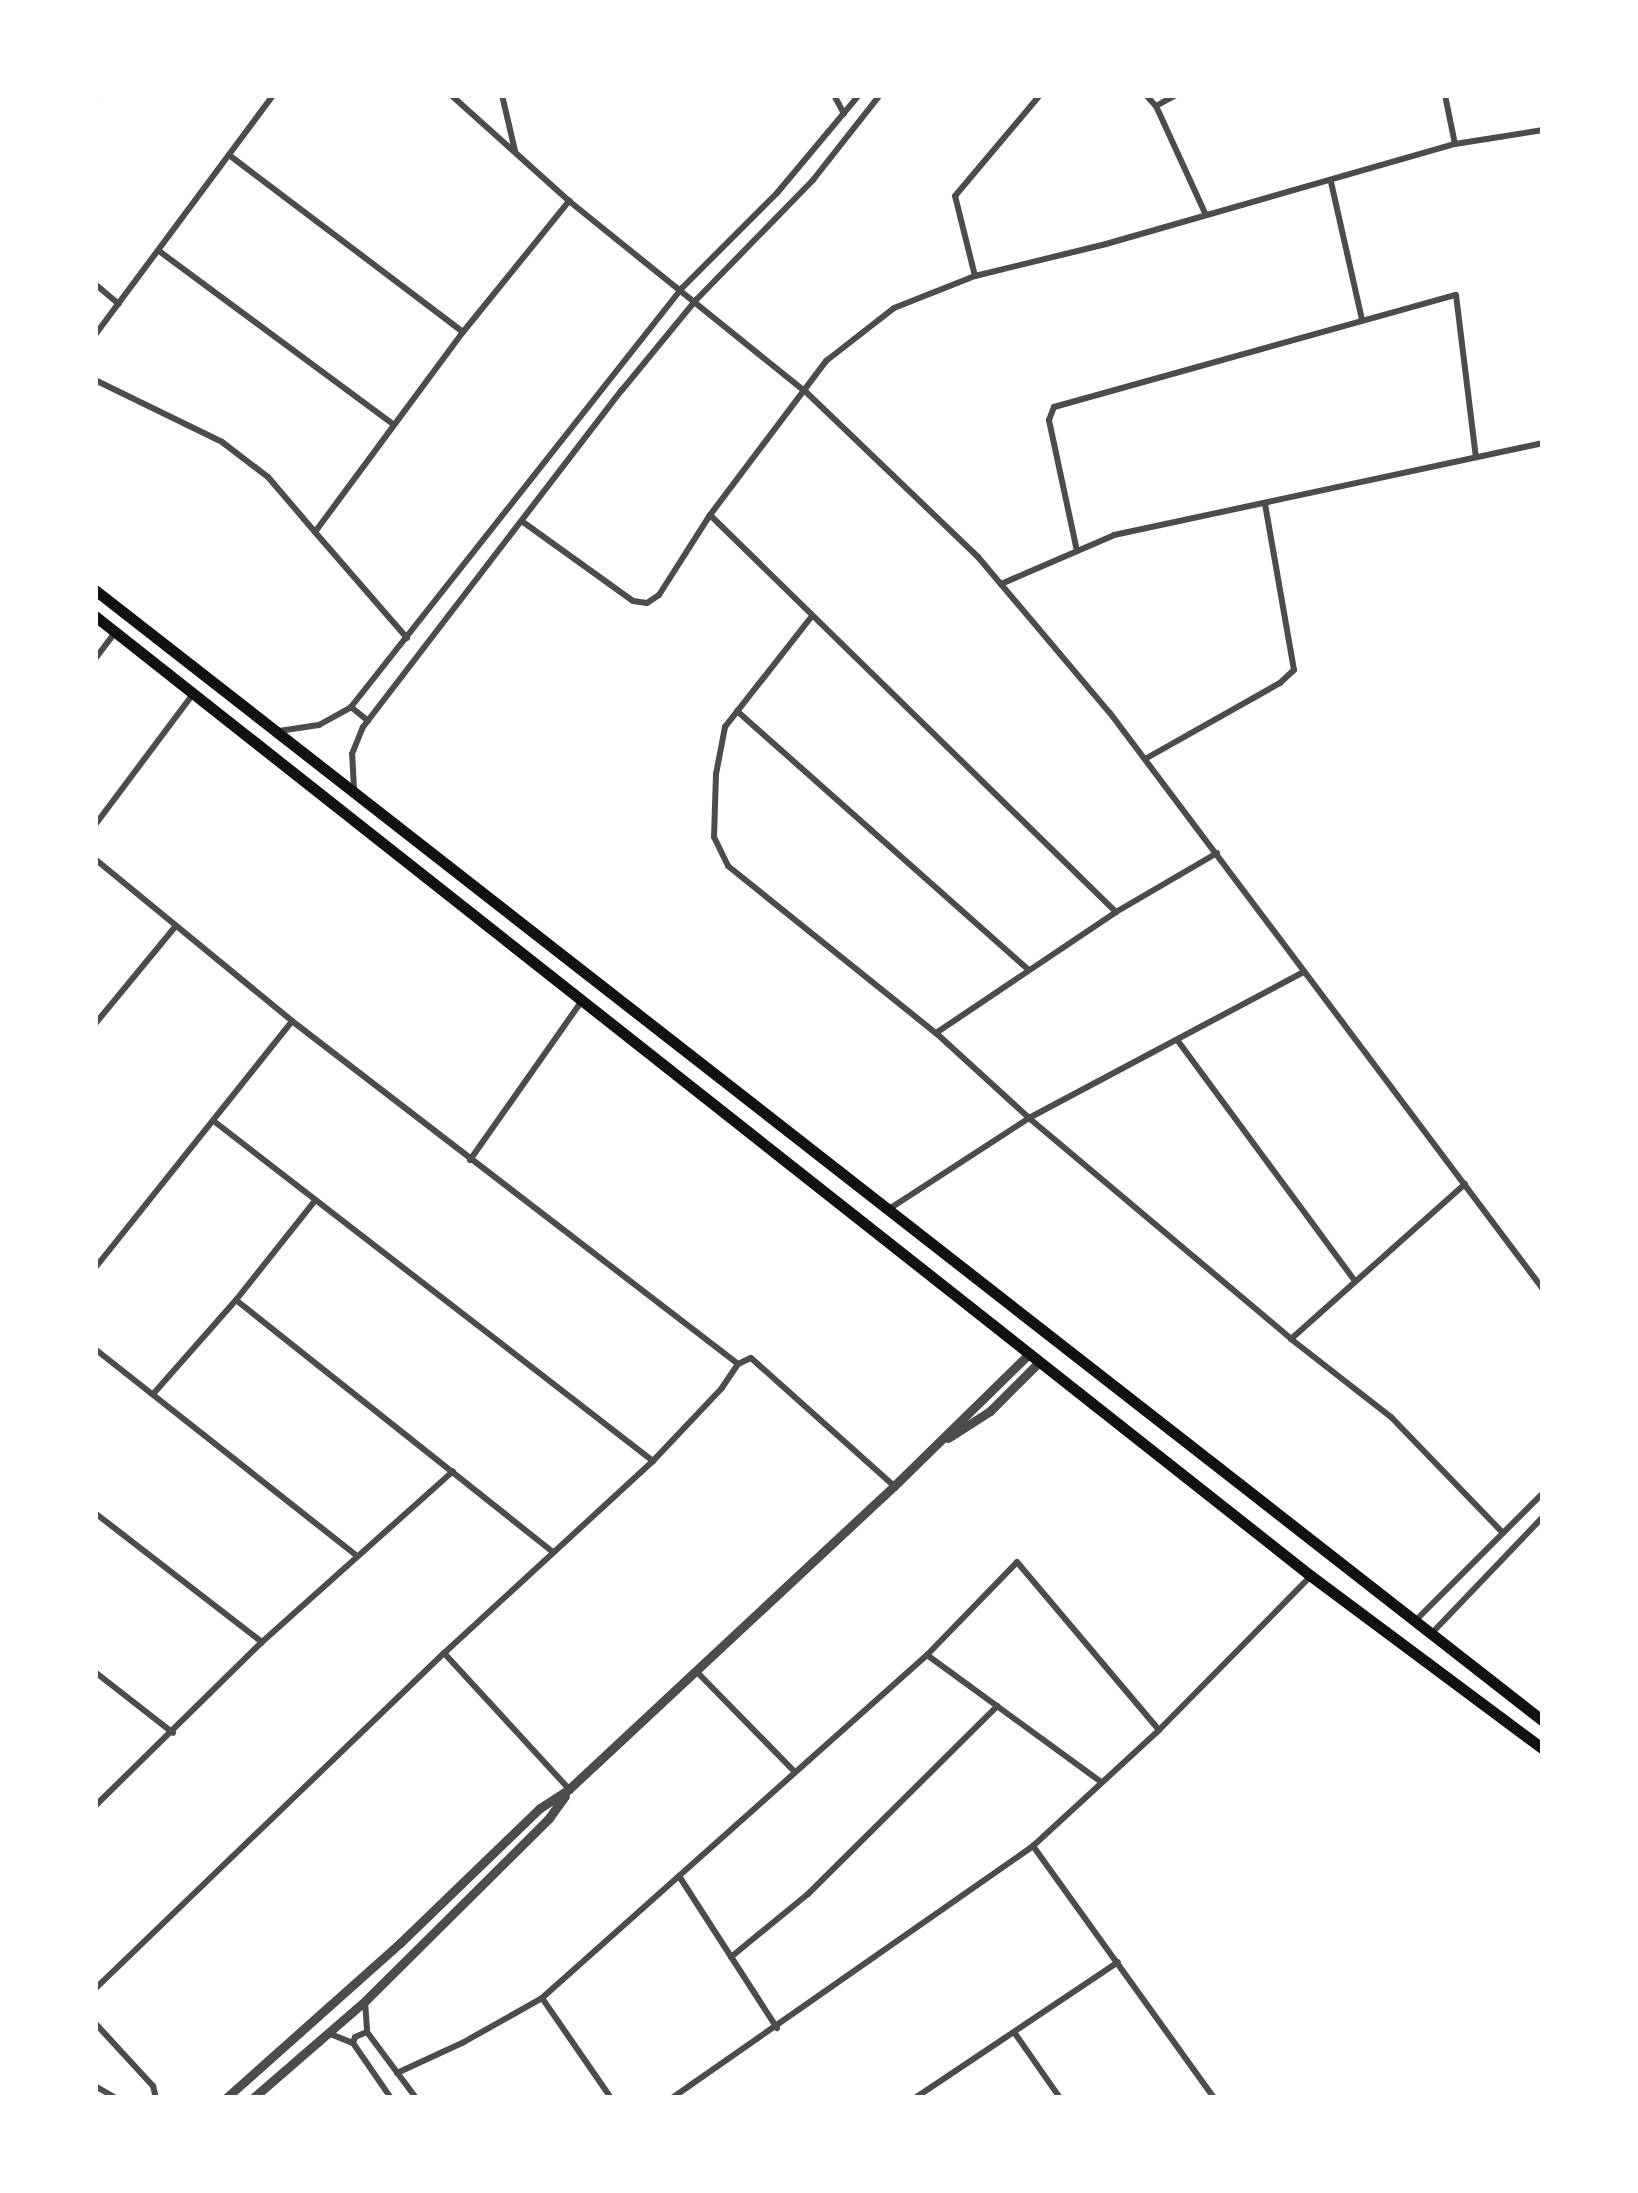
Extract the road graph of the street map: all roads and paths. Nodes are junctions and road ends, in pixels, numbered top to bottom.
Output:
1 (273, 95) edge
2 (451, 95) edge
3 (502, 95) edge
4 (687, 95) edge
5 (708, 95) edge
6 (834, 95) edge
7 (859, 95) edge
8 (880, 95) edge
9 (1040, 95) edge
10 (1146, 95) edge
11 (1176, 95) edge
12 (1445, 95) edge
13 (1156, 106) junction
14 (844, 114) junction
15 (1543, 130) edge
16 (1455, 144) junction
17 (516, 152) junction
18 (229, 155) junction
19 (1332, 182) junction
20 (569, 201) junction
21 (1205, 213) junction
22 (159, 250) junction
23 (975, 276) junction
24 (95, 284) edge
25 (682, 288) junction
26 (696, 300) junction
27 (120, 304) junction
28 (1362, 320) junction
29 (462, 332) junction
30 (95, 335) edge
31 (95, 380) edge
32 (806, 392) junction
33 (394, 425) junction
34 (1543, 444) edge
35 (1476, 457) junction
36 (1265, 502) junction
37 (710, 515) junction
38 (524, 522) junction
39 (315, 532) junction
40 (1077, 551) junction
41 (1001, 584) junction
42 (95, 590) edge
43 (95, 616) edge
44 (812, 616) junction
45 (115, 632) junction
46 (408, 638) junction
47 (95, 660) edge
48 (194, 693) junction
49 (351, 708) junction
50 (737, 712) junction
51 (368, 721) junction
52 (274, 731) junction
53 (1145, 760) junction
54 (356, 795) junction
55 (95, 826) edge
56 (1217, 853) junction
57 (95, 860) edge
58 (1116, 912) junction
59 (176, 927) junction
60 (1028, 969) junction
61 (1304, 972) junction
62 (582, 1001) junction
63 (292, 1021) junction
64 (95, 1024) edge
65 (936, 1033) junction
66 (1178, 1041) junction
67 (1030, 1118) junction
68 (216, 1122) junction
69 (470, 1160) junction
70 (1465, 1184) junction
71 (314, 1202) junction
72 (888, 1210) junction
73 (95, 1268) edge
74 (1354, 1280) junction
75 (1543, 1289) edge
76 (236, 1300) junction
77 (1290, 1339) junction
78 (95, 1348) edge
79 (1034, 1358) junction
80 (738, 1364) junction
81 (154, 1394) junction
82 (652, 1461) junction
83 (453, 1471) junction
84 (894, 1486) junction
85 (1543, 1494) edge
86 (95, 1513) edge
87 (1543, 1517) edge
88 (1503, 1532) junction
89 (552, 1551) junction
90 (357, 1556) junction
91 (1311, 1576) junction
92 (1415, 1622) junction
93 (1431, 1634) junction
94 (262, 1642) junction
95 (444, 1652) junction
96 (927, 1654) junction
97 (696, 1671) junction
98 (95, 1672) edge
99 (997, 1706) junction
100 (1543, 1721) edge
101 (1159, 1730) junction
102 (172, 1733) junction
103 (1540, 1741) edge
104 (795, 1772) junction
105 (1101, 1782) junction
106 (569, 1789) junction
107 (95, 1806) edge
108 (1033, 1846) junction
109 (678, 1876) junction
110 (731, 1957) junction
111 (1118, 1962) junction
112 (95, 1990) edge
113 (542, 1998) junction
114 (365, 2001) junction
115 (95, 2023) edge
116 (777, 2028) junction
117 (367, 2032) junction
118 (1014, 2032) junction
119 (328, 2033) junction
120 (353, 2043) junction
121 (397, 2073) junction
122 (95, 2086) edge
123 (932, 2087) junction
124 (116, 2098) edge
125 (156, 2098) edge
126 (226, 2098) edge
127 (253, 2098) edge
128 (391, 2098) edge
129 (416, 2098) edge
130 (611, 2098) edge
131 (672, 2098) edge
132 (915, 2098) edge
133 (940, 2098) edge
134 (1060, 2098) edge
135 (1214, 2098) edge

1 - 18 street
2 - 17 street
3 - 17 street
4 - 5 street
6 - 14 street
7 - 14 street
8 - 26 street
9 - 23 street
10 - 13 street
11 - 13 street
12 - 16 street
13 - 21 street
14 - 25 street
15 - 16 street
16 - 19 street
17 - 20 street
18 - 22 street
18 - 29 street
19 - 21 street
19 - 28 street
20 - 25 street
20 - 29 street
21 - 23 street
22 - 27 street
22 - 33 street
23 - 32 street
24 - 27 street
25 - 26 street
25 - 46 street
26 - 32 street
26 - 38 street
27 - 30 street
28 - 35 street
28 - 40 street
29 - 33 street
31 - 39 street
32 - 37 street
32 - 41 street
33 - 39 street
34 - 35 street
35 - 36 street
36 - 40 street
36 - 53 street
37 - 38 street
37 - 44 street
38 - 51 street
39 - 46 street
40 - 41 street
41 - 53 street
42 - 52 highway
43 - 45 highway
44 - 50 street
44 - 58 street
45 - 47 street
45 - 48 highway
46 - 49 street
48 - 55 street
48 - 62 highway
49 - 51 street
49 - 52 street
50 - 60 street
50 - 65 street
51 - 54 street
52 - 54 highway
53 - 56 street
54 - 72 highway
56 - 58 street
56 - 61 street
57 - 59 street
58 - 60 street
59 - 63 street
59 - 64 street
60 - 65 street
61 - 66 street
61 - 70 street
62 - 69 street
62 - 79 highway
63 - 68 street
63 - 69 street
65 - 67 street
66 - 67 street
66 - 74 street
67 - 72 street
67 - 77 street
68 - 71 street
68 - 73 street
69 - 80 street
70 - 74 street
70 - 75 street
71 - 76 street
71 - 82 street
72 - 92 highway
74 - 77 street
76 - 81 street
76 - 83 street
77 - 88 street
78 - 81 street
79 - 84 street
79 - 91 highway
80 - 82 street
80 - 84 street
81 - 90 street
82 - 89 street
83 - 89 street
83 - 90 street
84 - 97 street
85 - 88 street
86 - 94 street
87 - 93 street
88 - 92 street
89 - 95 street
90 - 94 street
91 - 101 street
91 - 103 highway
92 - 93 highway
93 - 100 highway
94 - 102 street
95 - 106 street
95 - 112 street
96 - 99 street
96 - 101 street
96 - 104 street
97 - 104 street
97 - 106 street
98 - 102 street
99 - 105 street
99 - 110 street
101 - 105 street
102 - 107 street
104 - 109 street
105 - 108 street
106 - 114 street
106 - 126 street
108 - 111 street
108 - 116 street
109 - 110 street
109 - 113 street
110 - 116 street
111 - 118 street
111 - 135 street
113 - 121 street
113 - 130 street
114 - 117 street
114 - 119 street
115 - 125 street
116 - 131 street
117 - 120 street
117 - 121 street
118 - 123 street
118 - 134 street
119 - 120 street
119 - 127 street
120 - 128 street
121 - 129 street
122 - 124 street
123 - 132 street
123 - 133 street

